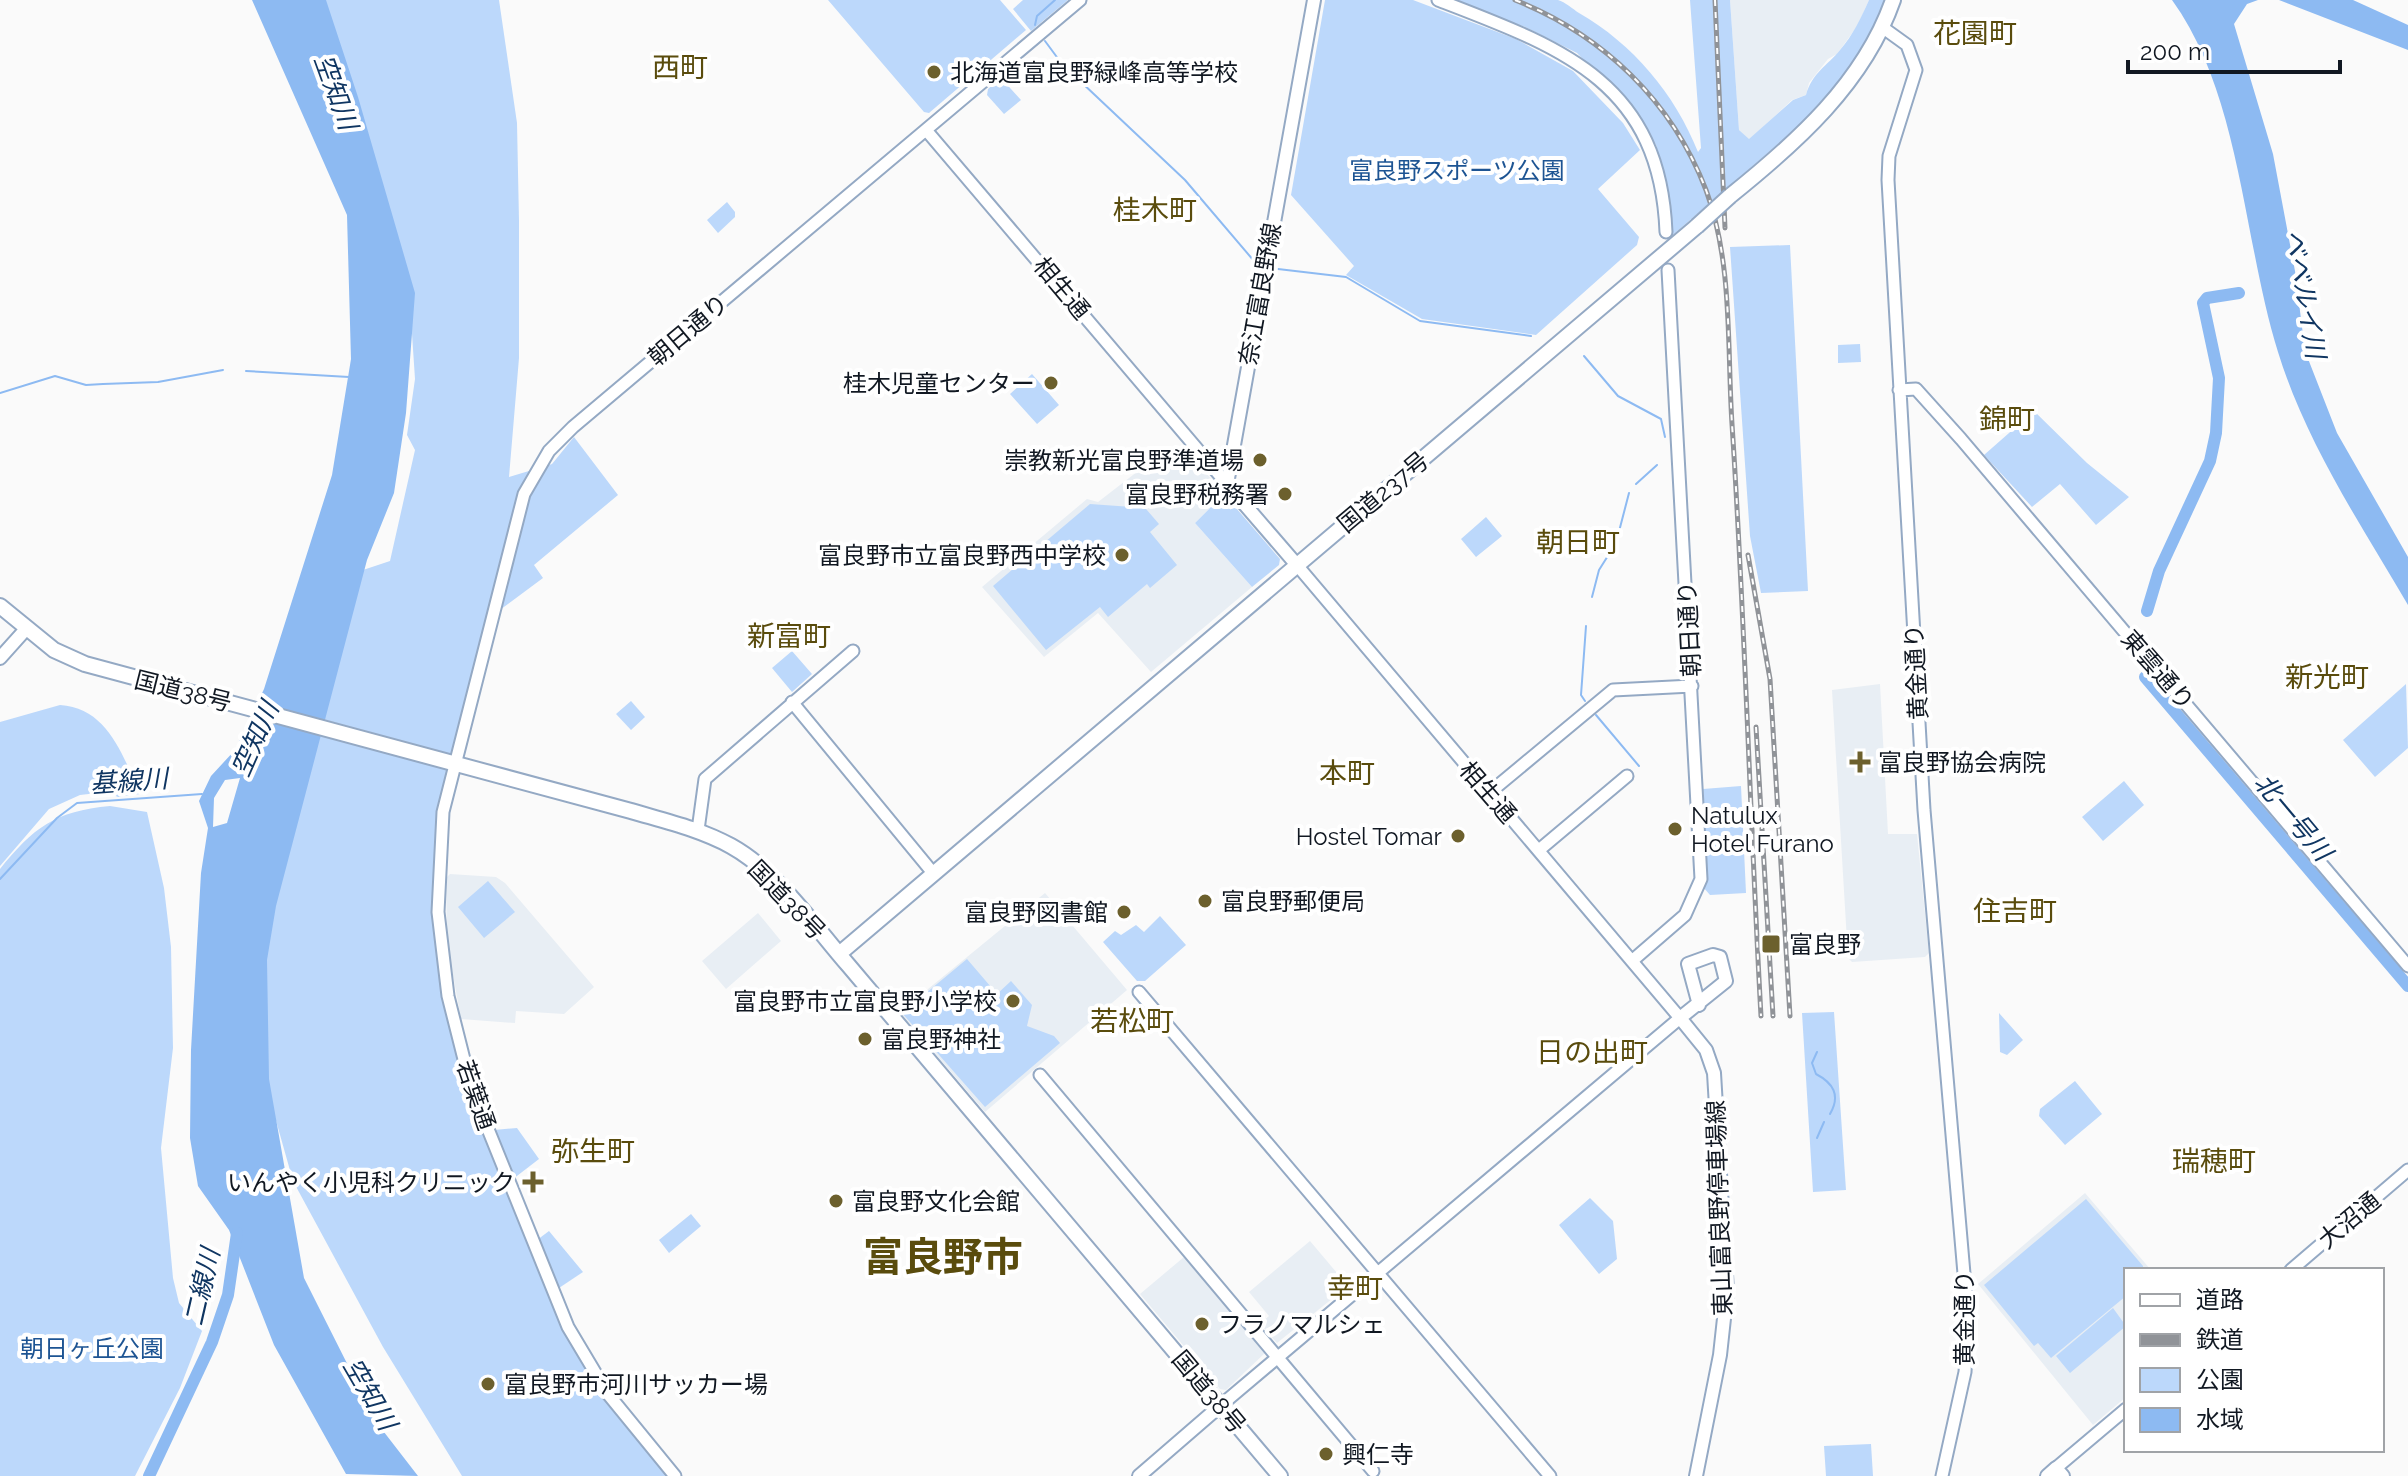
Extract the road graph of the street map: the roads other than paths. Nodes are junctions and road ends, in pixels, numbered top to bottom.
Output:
1 (1080, 0) edge
2 (1314, 0) edge
3 (1438, 0) edge
4 (1893, 0) edge
5 (1882, 27) junction
6 (926, 130) junction
7 (1666, 232) dead end
8 (1668, 270) dead end
9 (1899, 390) junction
10 (1227, 484) junction
11 (1296, 564) junction
12 (0, 606) edge
13 (26, 629) junction
14 (853, 651) dead end
15 (0, 658) edge
16 (1692, 686) junction
17 (792, 702) junction
18 (455, 764) junction
19 (1627, 776) dead end
20 (1489, 793) junction
21 (698, 830) junction
22 (1539, 850) junction
23 (933, 873) junction
24 (839, 954) junction
25 (1633, 960) junction
26 (2408, 966) edge
27 (1139, 992) dead end
28 (1699, 1005) dead end
29 (1680, 1018) junction
30 (1040, 1075) dead end
31 (2408, 1170) edge
32 (2293, 1268) edge
33 (1379, 1273) junction
34 (1278, 1357) junction
35 (1220, 1406) junction
36 (2124, 1411) edge
37 (1373, 1471) dead end
38 (2055, 1473) edge
39 (675, 1476) edge
40 (1139, 1476) edge
41 (1280, 1476) edge
42 (1550, 1476) edge
43 (1696, 1476) edge
44 (1942, 1476) edge

1 - 6 street, 朝日通り
2 - 10 main road, 奈江富良野線
3 - 7 street
4 - 5 highway, 国道237号
5 - 9 street, 黄金通り
5 - 11 highway, 国道237号, bridge
6 - 10 street, 相生通
6 - 18 street, 朝日通り
8 - 16 street, 朝日通り
9 - 26 street, 東雲通り
9 - 44 street, 黄金通り
10 - 11 main road
11 - 20 street, 相生通
11 - 23 highway, 国道237号
12 - 13 highway, 国道38号
13 - 15 main road
13 - 18 highway, 国道38号
14 - 17 street
16 - 20 street
16 - 25 street, 朝日通り
17 - 21 street
17 - 23 street
18 - 21 highway, 国道38号
18 - 39 street, 若葉通
19 - 22 street
20 - 22 street, 相生通
21 - 24 highway, 国道38号
22 - 25 street, 相生通
23 - 24 highway, 国道237号
24 - 35 highway, 国道38号
25 - 29 street, 相生通
27 - 33 street
28 - 29 main road
29 - 33 street
29 - 43 main road, 東山富良野停車場線
30 - 34 street
31 - 32 street, 大沼通
33 - 34 street
33 - 42 street
34 - 35 street
34 - 37 street
35 - 40 main road
35 - 41 highway, 国道38号
36 - 38 street

